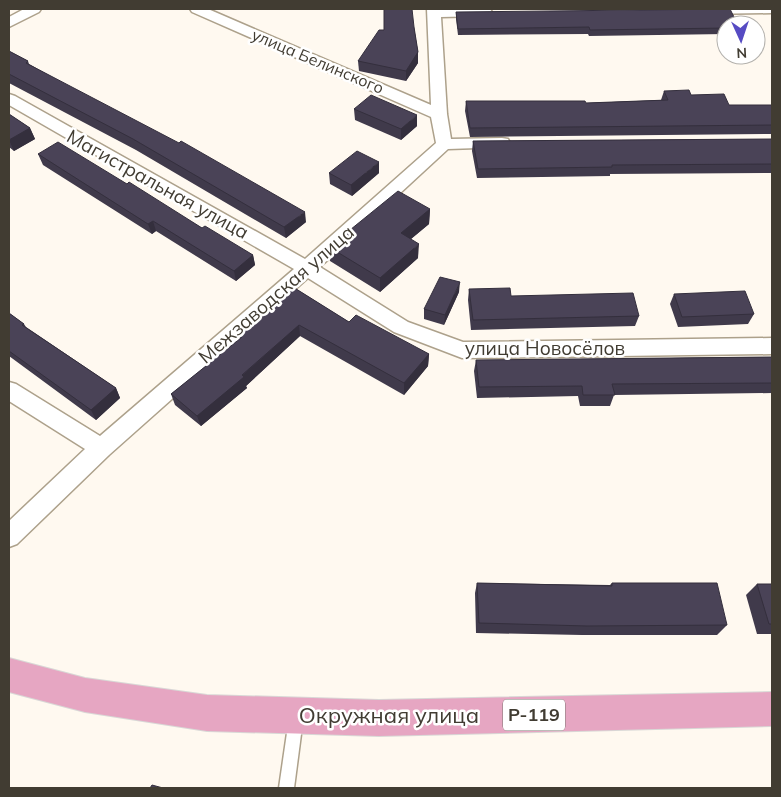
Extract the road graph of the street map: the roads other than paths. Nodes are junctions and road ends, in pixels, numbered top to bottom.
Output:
1 (34, 9) edge
2 (197, 9) edge
3 (772, 9) edge
4 (693, 10) edge
5 (434, 11) edge
6 (494, 12) edge
7 (9, 22) edge
8 (9, 99) edge
9 (439, 114) junction
10 (514, 143) edge
11 (444, 144) junction
12 (308, 268) junction
13 (772, 346) edge
14 (9, 390) edge
15 (101, 448) junction
16 (9, 536) edge
17 (9, 675) edge
18 (772, 709) edge
19 (296, 715) junction
20 (286, 788) edge

1 - 7 street
2 - 9 street, улица Белинского
3 - 4 street
5 - 6 street
5 - 9 street
8 - 12 street, Магистральная улица
9 - 11 street
10 - 11 street
11 - 12 street, Межзаводская улица
12 - 13 street, улица Новосёлов
12 - 15 street, Межзаводская улица
14 - 15 street
15 - 16 street, Межзаводская улица
17 - 19 highway, Окружная улица / Р-119
18 - 19 highway, Окружная улица / Р-119
19 - 20 lane

